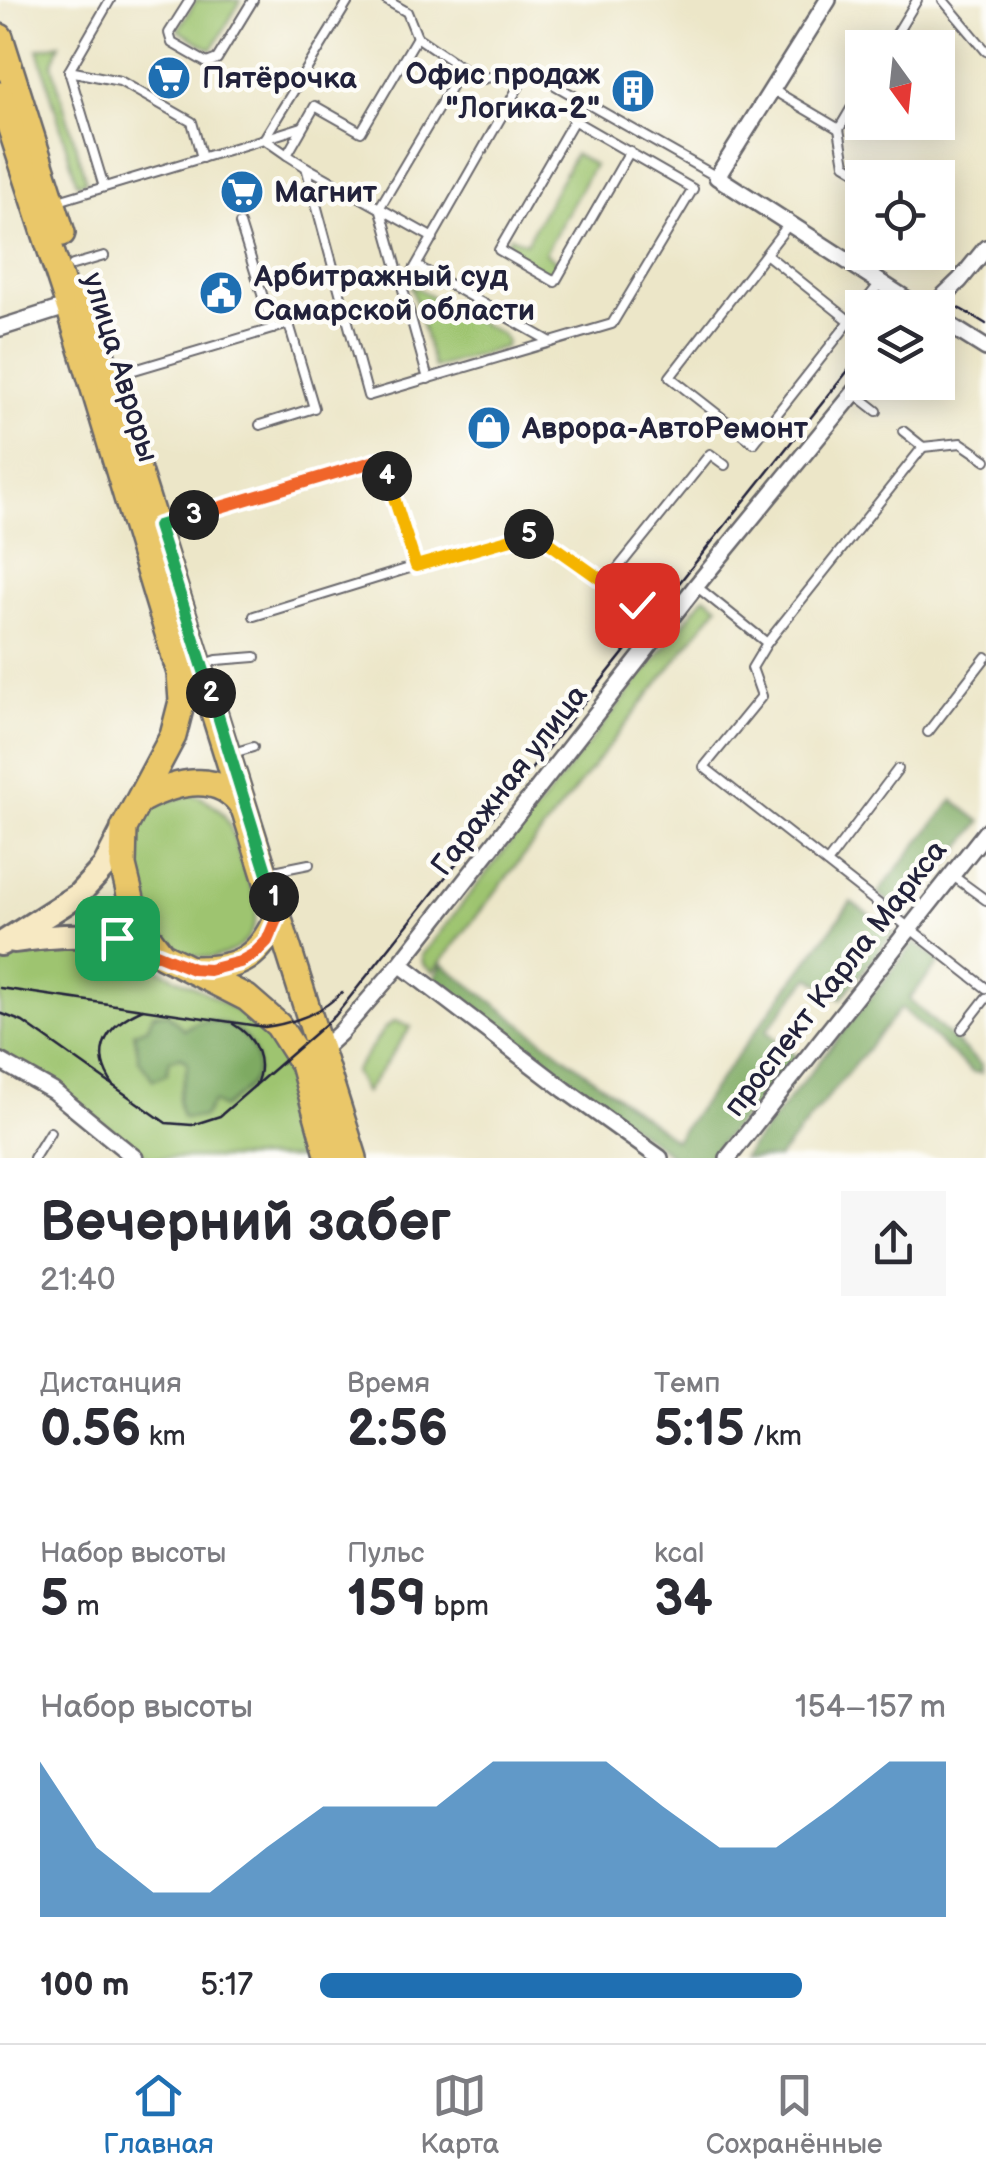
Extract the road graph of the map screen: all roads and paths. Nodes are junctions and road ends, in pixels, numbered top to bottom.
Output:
1 (110, 0) edge
2 (190, 0) edge
3 (254, 0) edge
4 (349, 0) edge
5 (386, 0) edge
6 (828, 0) edge
7 (917, 0) edge
8 (943, 0) edge
9 (899, 30) edge
10 (418, 36) junction
11 (0, 37) edge
12 (986, 51) edge
13 (462, 68) junction
14 (528, 70) junction
15 (69, 71) junction
16 (772, 90) junction
17 (0, 95) edge
18 (585, 101) junction
19 (845, 119) edge
20 (574, 120) junction
21 (302, 126) junction
22 (839, 129) junction
23 (264, 139) junction
24 (630, 151) junction
25 (288, 155) junction
26 (202, 158) junction
27 (845, 164) edge
28 (306, 167) junction
29 (716, 178) junction
30 (104, 187) junction
31 (52, 203) junction
32 (380, 207) junction
33 (240, 224) dead end
34 (789, 224) junction
35 (433, 238) junction
36 (986, 248) edge
37 (766, 254) junction
38 (104, 256) dead end
39 (73, 265) junction
40 (417, 266) junction
41 (880, 283) junction
42 (403, 288) junction
43 (874, 290) edge
44 (891, 290) edge
45 (950, 290) edge
46 (68, 306) junction
47 (845, 317) edge
48 (845, 327) edge
49 (0, 328) edge
50 (272, 328) junction
51 (955, 329) edge
52 (552, 342) junction
53 (986, 348) edge
54 (109, 377) junction
55 (428, 379) junction
56 (849, 400) edge
57 (869, 400) edge
58 (877, 410) dead end
59 (260, 425) dead end
60 (903, 431) dead end
61 (923, 447) junction
62 (986, 460) edge
63 (725, 465) dead end
64 (158, 526) junction
65 (416, 566) junction
66 (606, 582) junction
67 (696, 586) junction
68 (637, 605) dead end
69 (254, 616) dead end
70 (767, 643) junction
71 (255, 658) dead end
72 (986, 658) edge
73 (202, 665) junction
74 (928, 732) dead end
75 (898, 770) dead end
76 (142, 798) junction
77 (246, 811) junction
78 (124, 828) junction
79 (986, 832) edge
80 (827, 863) junction
81 (308, 864) dead end
82 (266, 873) junction
83 (951, 875) junction
84 (986, 900) edge
85 (279, 913) junction
86 (909, 927) junction
87 (0, 944) edge
88 (162, 955) junction
89 (400, 964) junction
90 (193, 969) junction
91 (986, 988) edge
92 (986, 998) edge
93 (962, 1029) dead end
94 (312, 1057) junction
95 (0, 1061) edge
96 (50, 1132) dead end
97 (112, 1151) edge
98 (34, 1158) edge
99 (135, 1158) edge
100 (329, 1158) edge
101 (354, 1158) edge
102 (660, 1158) edge
103 (728, 1158) edge

1 - 15 lane
2 - 3 lane
4 - 23 lane
5 - 10 lane
6 - 16 street
7 - 9 lane
8 - 12 lane
10 - 13 lane
10 - 21 lane
11 - 31 main road, улица Авроры
13 - 14 lane
13 - 32 lane
14 - 18 lane
14 - 35 lane
15 - 26 lane
15 - 30 lane
16 - 22 lane
16 - 29 street
17 - 46 main road, улица Авроры
18 - 20 lane
18 - 29 lane
19 - 22 lane
20 - 24 lane
20 - 24 lane
21 - 23 lane
21 - 25 lane
22 - 27 lane
23 - 25 lane
23 - 26 lane
24 - 52 lane
25 - 28 lane
26 - 30 lane
28 - 32 lane
28 - 55 lane
29 - 34 street
30 - 31 lane
31 - 39 main road, улица Авроры
32 - 35 lane
32 - 42 lane
33 - 50 lane
34 - 37 lane
34 - 41 street
35 - 40 lane
36 - 45 street
37 - 47 lane
37 - 48 lane
38 - 39 lane
39 - 54 main road, улица Авроры
40 - 42 lane
40 - 52 lane
41 - 43 lane
41 - 44 street
42 - 55 lane
46 - 49 street
46 - 76 main road, улица Авроры
50 - 54 lane
50 - 59 lane
51 - 53 street
52 - 55 lane
54 - 64 main road, улица Авроры
56 - 67 street, Гаражная улица
57 - 58 lane
60 - 61 lane
61 - 62 lane
61 - 70 lane
63 - 66 lane
64 - 65 lane
64 - 73 main road, улица Авроры
65 - 66 lane
65 - 69 lane
66 - 68 lane
67 - 70 lane
67 - 89 street, Гаражная улица
70 - 80 lane
71 - 73 lane
72 - 74 lane
73 - 77 main road, улица Авроры
75 - 80 lane
76 - 77 main road
76 - 78 main road, улица Авроры
77 - 82 main road, улица Авроры
78 - 87 main road
78 - 88 main road
79 - 83 street, проспект Карла Маркса
80 - 86 lane
81 - 82 lane
82 - 85 main road, улица Авроры
83 - 84 lane
83 - 86 street, проспект Карла Маркса
85 - 90 main road
85 - 94 main road, улица Авроры
86 - 91 lane
86 - 103 street, проспект Карла Маркса
87 - 88 main road
88 - 90 main road, улица Авроры
89 - 94 street, Гаражная улица
89 - 102 street
90 - 94 main road, улица Авроры
92 - 93 lane
94 - 100 main road, улица Авроры
94 - 101 main road, улица Авроры
95 - 97 street
96 - 98 lane
97 - 99 street

